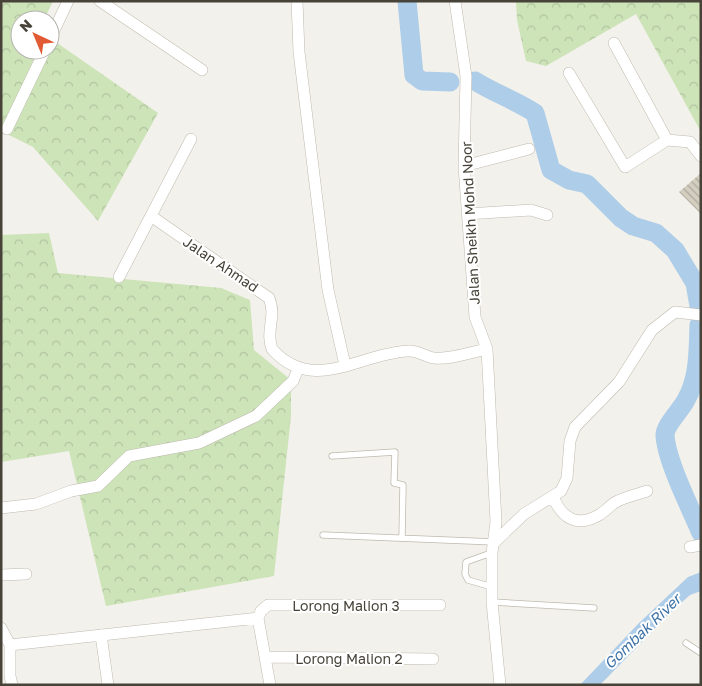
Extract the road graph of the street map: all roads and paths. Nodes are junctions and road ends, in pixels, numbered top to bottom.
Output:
1 (68, 1) edge
2 (100, 1) edge
3 (297, 1) edge
4 (455, 1) edge
5 (60, 18) edge
6 (614, 43) dead end
7 (39, 60) edge
8 (202, 70) dead end
9 (569, 73) dead end
10 (7, 129) dead end
11 (191, 139) dead end
12 (667, 140) junction
13 (529, 149) dead end
14 (701, 156) edge
15 (464, 166) junction
16 (467, 214) junction
17 (547, 215) dead end
18 (151, 216) junction
19 (119, 277) dead end
20 (701, 315) edge
21 (487, 349) junction
22 (345, 366) junction
23 (298, 369) junction
24 (332, 456) dead end
25 (647, 491) dead end
26 (553, 497) junction
27 (1, 508) edge
28 (323, 534) dead end
29 (402, 538) junction
30 (494, 548) junction
31 (26, 574) dead end
32 (1, 575) edge
33 (492, 587) junction
34 (492, 602) junction
35 (440, 605) dead end
36 (594, 608) dead end
37 (258, 618) junction
38 (1, 628) edge
39 (101, 635) junction
40 (686, 643) dead end
41 (10, 645) junction
42 (701, 653) edge
43 (266, 657) junction
44 (433, 659) dead end
45 (8, 679) edge
46 (108, 685) edge
47 (270, 685) edge
48 (500, 685) edge

1 - 5 street
2 - 8 street
3 - 22 street
4 - 15 street, Jalan Sheikh Mohd Noor
6 - 12 street
7 - 10 street
9 - 12 street
11 - 18 street
12 - 14 street
13 - 15 street
15 - 16 street, Jalan Sheikh Mohd Noor
16 - 17 street
16 - 21 street, Jalan Sheikh Mohd Noor
18 - 19 street
18 - 23 street, Jalan Ahmad
20 - 26 street
21 - 22 street
21 - 30 street, Jalan Sheikh Mohd Noor
22 - 23 street
23 - 27 street
24 - 29 lane
25 - 26 street
26 - 30 street
28 - 29 lane
29 - 30 lane
30 - 33 street, Jalan Sheikh Mohd Noor
30 - 33 lane
31 - 32 street
33 - 34 street, Jalan Sheikh Mohd Noor
34 - 36 lane
34 - 48 street, Jalan Sheikh Mohd Noor
35 - 37 street, Lorong Malion 3
37 - 39 street
37 - 43 street
38 - 41 street
39 - 41 street
39 - 46 street
40 - 42 lane
41 - 45 street
43 - 44 street, Lorong Malion 2
43 - 47 street

